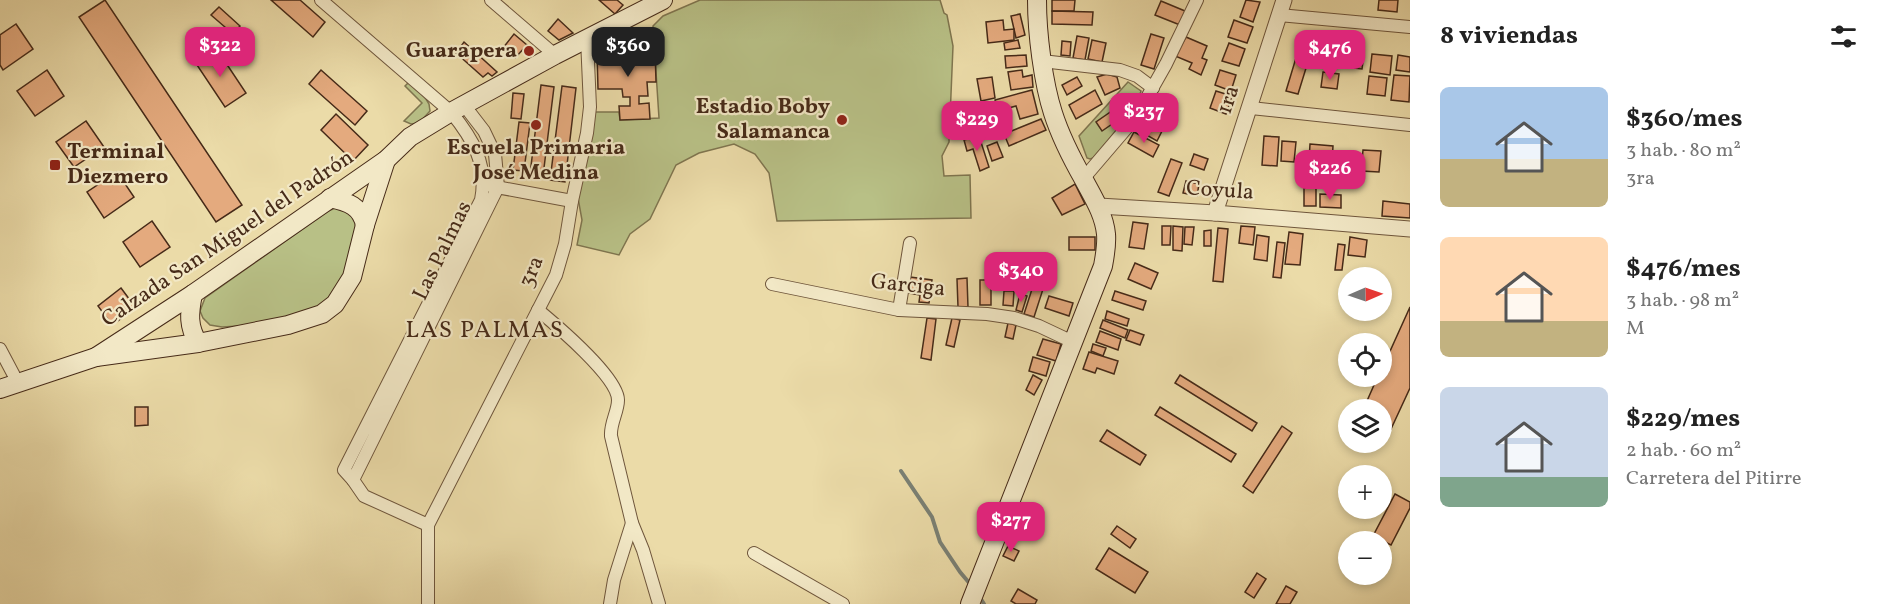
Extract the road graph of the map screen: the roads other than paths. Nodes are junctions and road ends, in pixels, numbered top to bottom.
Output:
1 (321, 0) edge
2 (491, 0) edge
3 (1030, 0) edge
4 (1037, 0) edge
5 (1197, 0) edge
6 (1284, 0) edge
7 (659, 1) edge
8 (1279, 15) junction
9 (1037, 24) junction
10 (1410, 27) edge
11 (587, 39) junction
12 (555, 55) junction
13 (1042, 61) junction
14 (1153, 88) junction
15 (457, 108) junction
16 (1251, 108) junction
17 (1410, 125) edge
18 (386, 160) junction
19 (1083, 179) junction
20 (484, 185) junction
21 (498, 187) junction
22 (330, 198) junction
23 (572, 201) junction
24 (1099, 206) junction
25 (1215, 213) junction
26 (365, 225) junction
27 (1410, 229) edge
28 (910, 243) dead end
29 (772, 284) dead end
30 (193, 294) junction
31 (538, 310) junction
32 (899, 310) junction
33 (1073, 342) junction
34 (198, 343) junction
35 (0, 349) edge
36 (96, 357) junction
37 (18, 383) junction
38 (0, 389) edge
39 (353, 480) junction
40 (632, 523) junction
41 (428, 525) junction
42 (754, 553) dead end
43 (973, 595) edge
44 (428, 604) edge
45 (610, 604) edge
46 (659, 604) edge
47 (843, 604) edge

1 - 15 street
2 - 12 street
3 - 9 main road
4 - 9 main road
5 - 14 street
6 - 8 street, 1ra
7 - 11 main road, Calzada San Miguel del Padrón
8 - 10 street
8 - 16 street, 1ra
9 - 13 main road
11 - 12 main road, Calzada San Miguel del Padrón
11 - 23 street, 3ra
12 - 15 main road, Calzada San Miguel del Padrón
13 - 14 street
13 - 19 main road
14 - 19 street
15 - 18 main road, Calzada San Miguel del Padrón
15 - 20 street, Las Palmas
15 - 21 street, Las Palmas
16 - 17 street
16 - 25 street, 1ra
18 - 22 main road, Calzada San Miguel del Padrón
18 - 26 main road, Calzada San Miguel del Padrón
19 - 24 main road
20 - 21 street
20 - 39 street, Las Palmas
21 - 23 street
21 - 39 street, Las Palmas
22 - 26 main road
22 - 30 main road, Calzada San Miguel del Padrón
23 - 31 street, 3ra
24 - 25 street, Coyula
24 - 33 main road
25 - 27 street, Coyula
26 - 34 main road, Calzada San Miguel del Padrón
28 - 32 street
29 - 32 street, Garciga
30 - 34 main road
30 - 36 main road, Calzada San Miguel del Padrón
31 - 40 street
31 - 41 street, 3ra
32 - 33 street, Garciga
33 - 43 main road
34 - 36 main road, Calzada San Miguel del Padrón
35 - 37 street
36 - 37 main road, Calzada San Miguel del Padrón
37 - 38 main road, Calzada San Miguel del Padrón
39 - 41 street
40 - 45 street
40 - 46 street
41 - 44 street, 3ra
42 - 47 street

